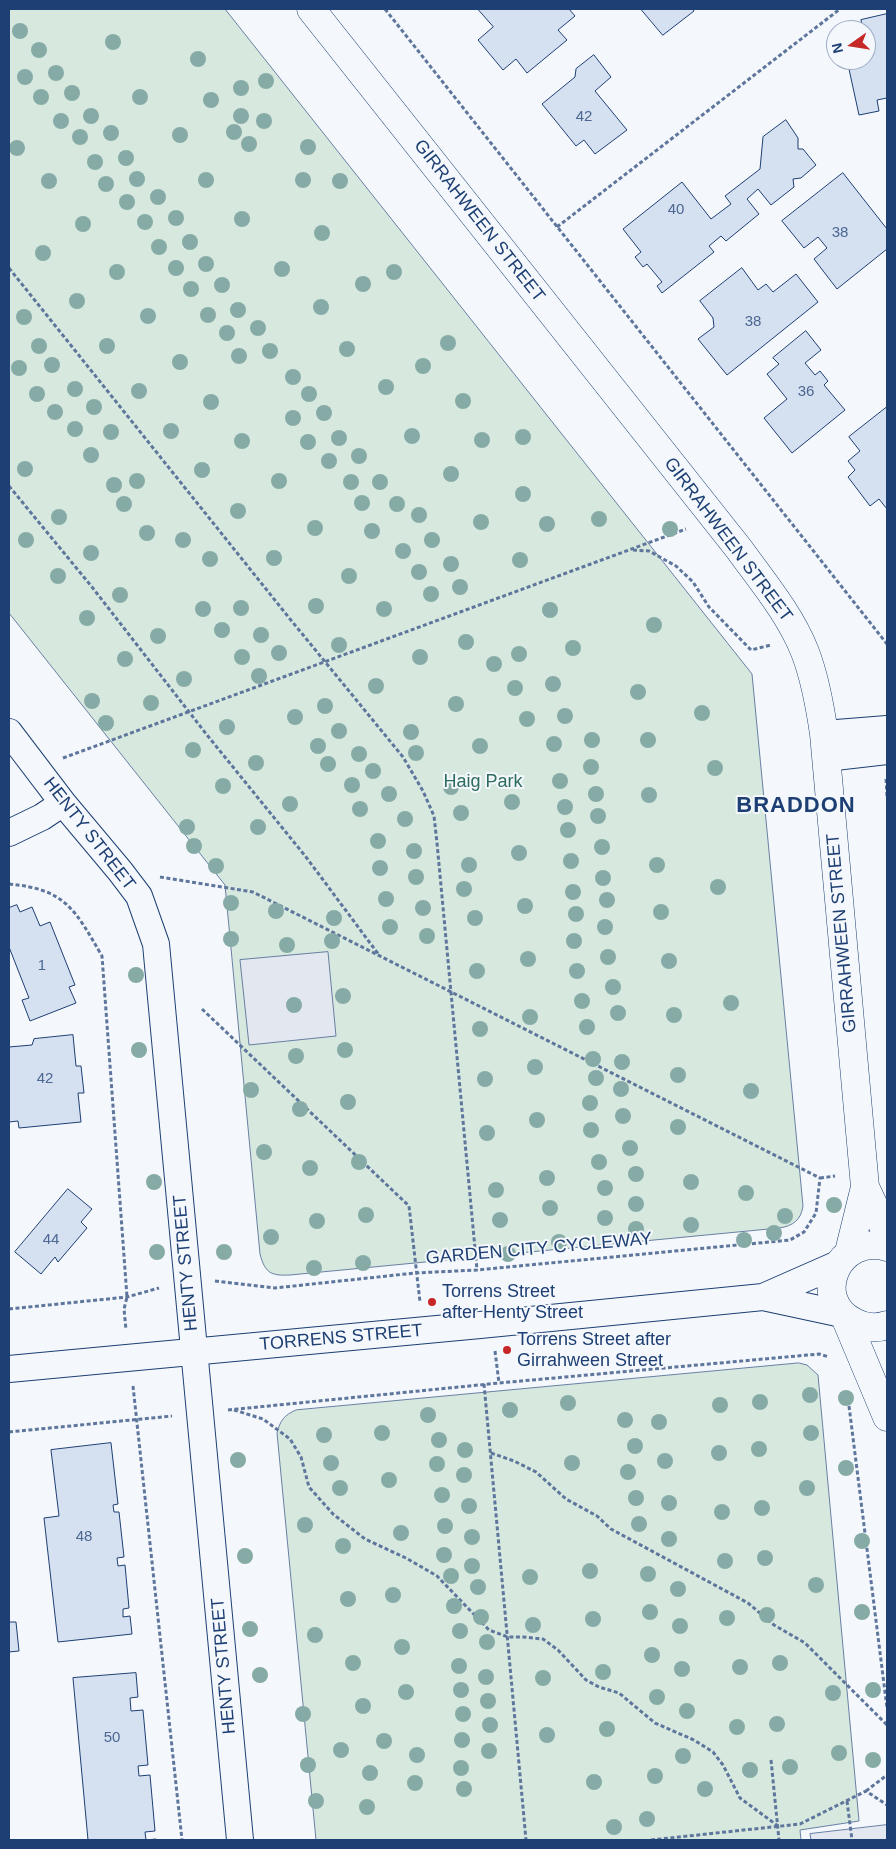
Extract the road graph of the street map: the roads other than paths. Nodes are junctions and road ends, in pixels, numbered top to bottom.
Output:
1 (311, 9) edge
2 (887, 729) edge
3 (9, 732) edge
4 (825, 746) junction
5 (887, 752) edge
6 (63, 803) junction
7 (9, 833) edge
8 (865, 1187) junction
9 (887, 1234) edge
10 (887, 1247) edge
11 (843, 1258) junction
12 (763, 1297) junction
13 (844, 1315) junction
14 (887, 1325) edge
15 (194, 1352) junction
16 (9, 1369) edge
17 (887, 1418) edge
18 (240, 1840) edge

1 - 4 street, GIRRAHWEEN STREET
2 - 4 street
3 - 6 street, HENTY STREET
4 - 5 street
4 - 8 street, GIRRAHWEEN STREET
6 - 7 street
6 - 15 street, HENTY STREET
8 - 9 street, GIRRAHWEEN STREET
8 - 11 street, GIRRAHWEEN STREET
10 - 11 street
11 - 12 street, TORRENS STREET
11 - 13 street, GIRRAHWEEN STREET
12 - 13 street, TORRENS STREET
12 - 15 street, TORRENS STREET
13 - 14 street
13 - 17 street, GIRRAHWEEN STREET
15 - 16 street, TORRENS STREET
15 - 18 street, HENTY STREET

